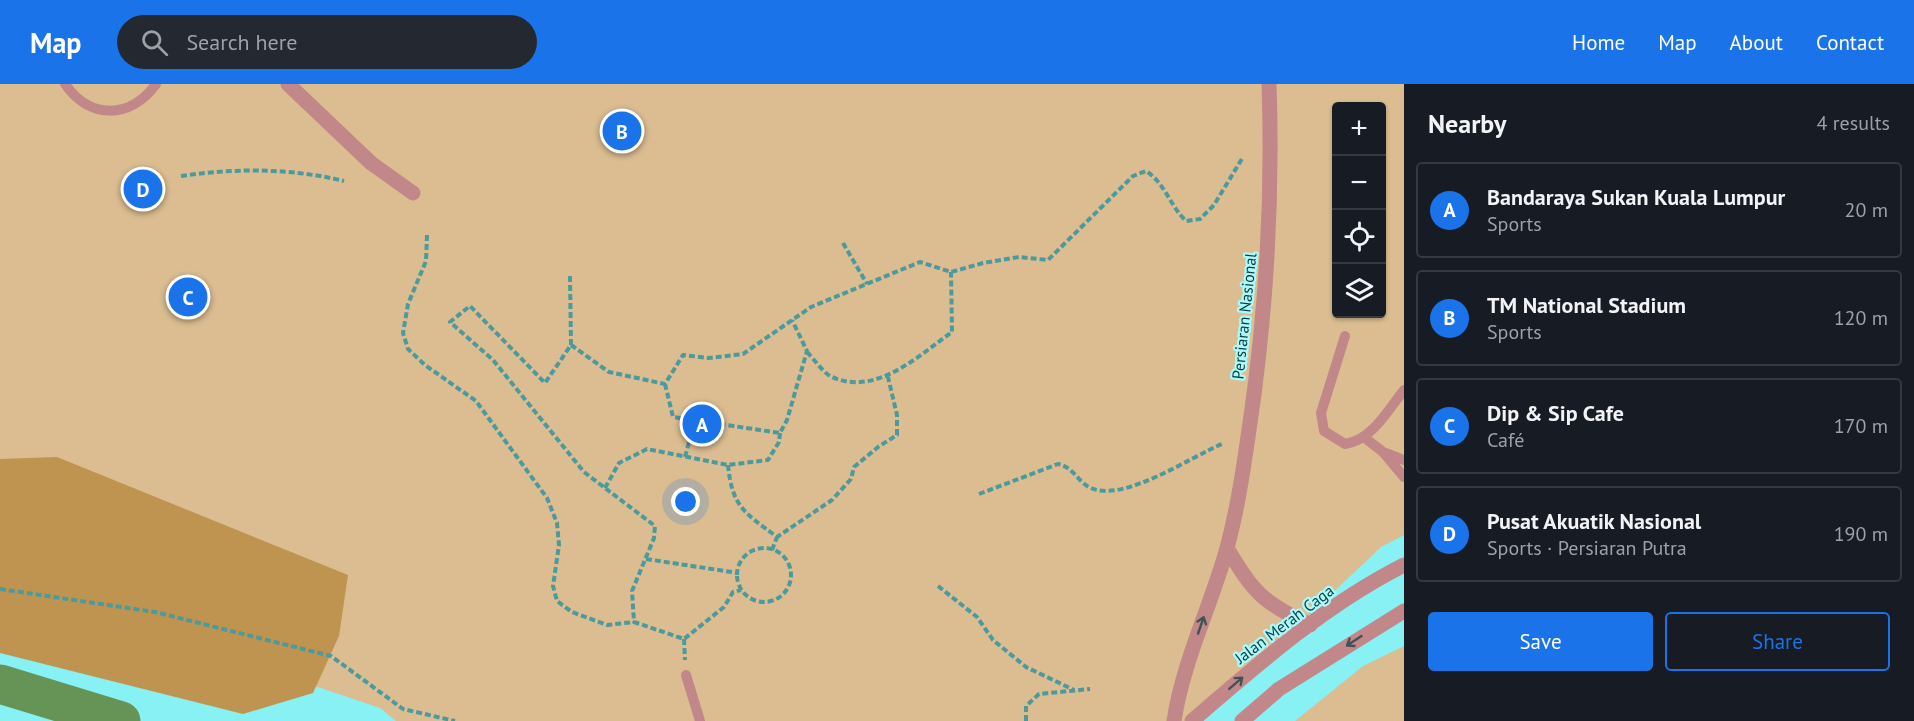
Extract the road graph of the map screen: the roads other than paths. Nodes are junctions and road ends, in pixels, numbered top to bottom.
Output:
1 (65, 84) edge
2 (156, 84) edge
3 (288, 84) edge
4 (1269, 84) edge
5 (413, 193) dead end
6 (1345, 336) dead end
7 (1404, 390) edge
8 (1365, 438) junction
9 (1383, 452) junction
10 (1404, 460) edge
11 (1404, 477) edge
12 (1227, 548) junction
13 (1404, 565) edge
14 (1404, 611) edge
15 (1310, 625) junction
16 (686, 675) dead end
17 (700, 721) edge
18 (1174, 721) edge
19 (1192, 721) edge
20 (1242, 721) edge

1 - 2 lane
3 - 5 street
4 - 12 street, Persiaran Nasional
6 - 8 lane
7 - 8 lane
8 - 9 lane
9 - 10 lane
9 - 11 lane
12 - 15 street
18 -> 12 street, Persiaran Nasional
13 - 15 street, Jalan Merah Caga
14 -> 20 street
19 -> 15 street, Jalan Merah Caga
16 - 17 lane

